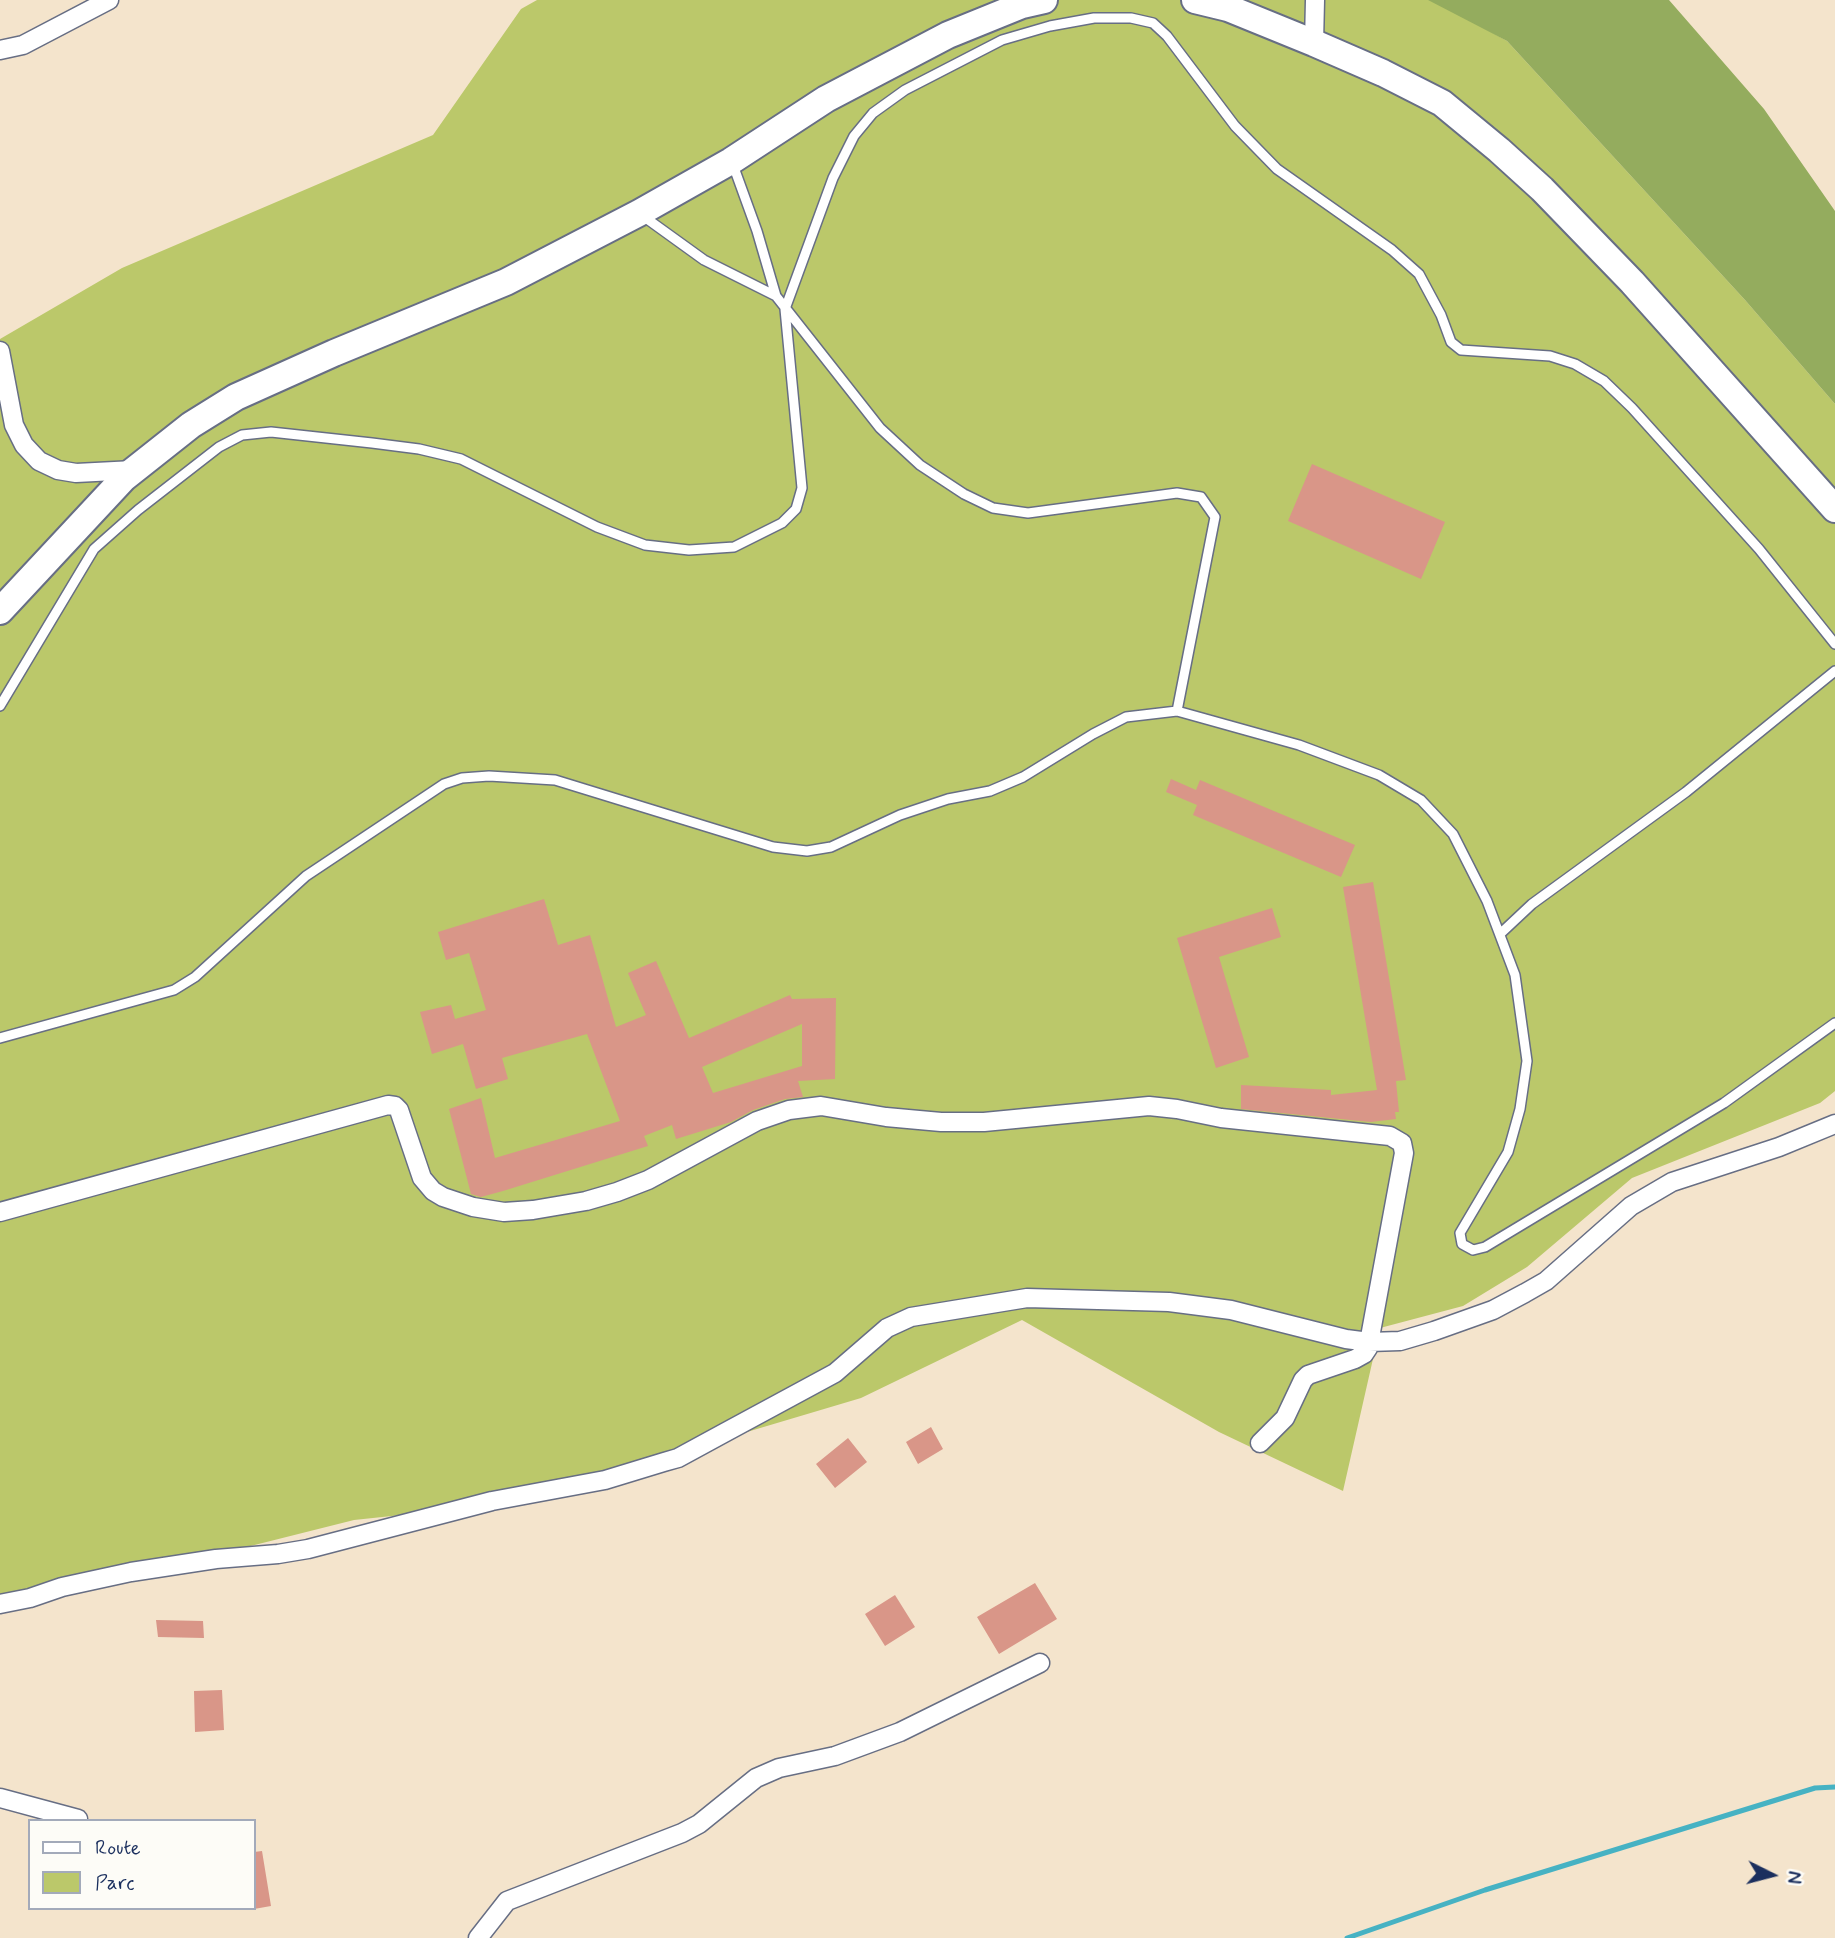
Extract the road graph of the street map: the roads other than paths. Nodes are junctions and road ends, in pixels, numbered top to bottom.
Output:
1 (109, 0) edge
2 (1044, 0) edge
3 (1195, 0) edge
4 (1315, 0) edge
5 (1314, 43) junction
6 (0, 50) edge
7 (731, 161) junction
8 (639, 213) junction
9 (776, 296) junction
10 (785, 309) junction
11 (0, 351) edge
12 (134, 470) junction
13 (1835, 509) edge
14 (0, 611) edge
15 (1835, 644) edge
16 (1835, 671) edge
17 (0, 706) edge
18 (1177, 711) junction
19 (1500, 934) junction
20 (1835, 1023) edge
21 (0, 1038) edge
22 (1835, 1124) edge
23 (0, 1212) edge
24 (1369, 1342) junction
25 (1260, 1443) dead end
26 (0, 1604) edge
27 (1040, 1663) dead end
28 (0, 1798) edge
29 (78, 1819) edge
30 (478, 1938) edge

1 - 6 street
2 - 7 street
3 - 5 street
4 - 5 street
5 - 13 street
7 - 8 street
7 - 9 lane
8 - 9 lane
8 - 12 street
9 - 10 lane
10 - 15 lane
10 - 17 lane
10 - 18 lane
11 - 12 street
12 - 14 street
16 - 19 lane
18 - 19 lane
18 - 21 lane
19 - 20 lane
22 - 24 street
23 - 24 street
24 - 25 street
24 - 26 street
27 - 30 street
28 - 29 street

